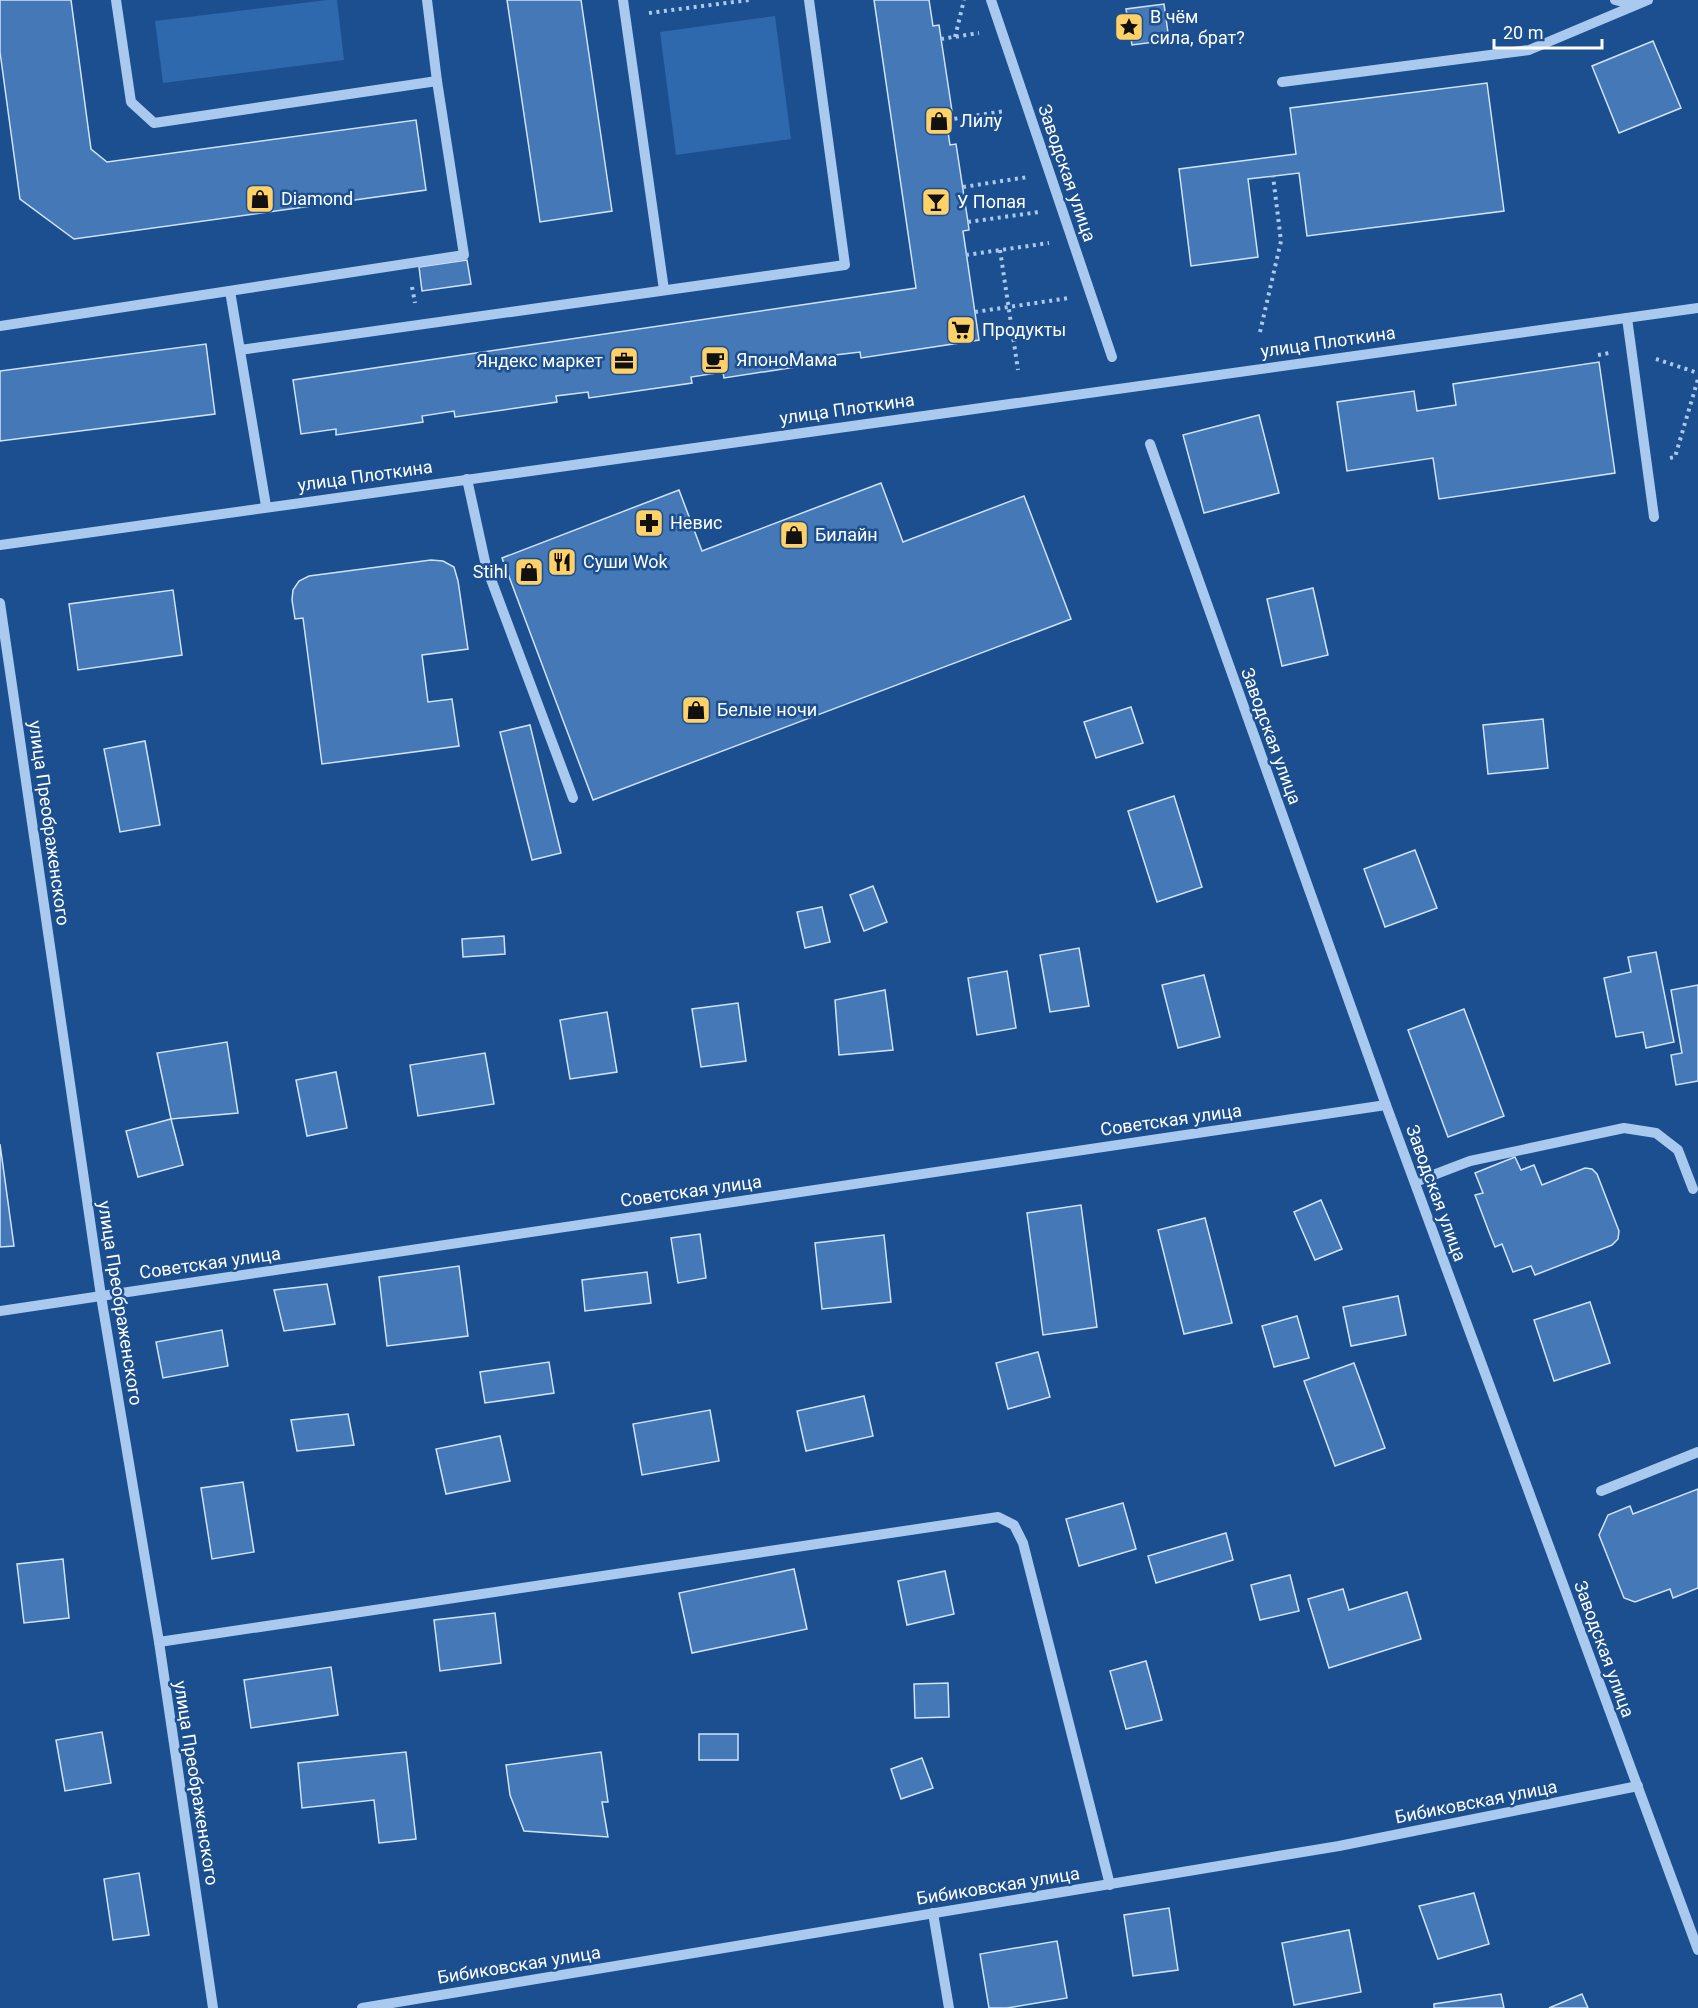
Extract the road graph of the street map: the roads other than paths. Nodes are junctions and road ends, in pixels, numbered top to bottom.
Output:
1 (116, 0) edge
2 (427, 0) edge
3 (623, 0) edge
4 (809, 0) edge
5 (991, 0) edge
6 (1615, 0) edge
7 (1648, 0) edge
8 (1635, 5) junction
9 (437, 81) junction
10 (1282, 82) dead end
11 (664, 290) junction
12 (230, 291) junction
13 (1698, 308) edge
14 (1626, 318) junction
15 (0, 326) edge
16 (240, 350) junction
17 (1112, 357) dead end
18 (1149, 444) dead end
19 (467, 479) junction
20 (266, 507) junction
21 (1654, 517) dead end
22 (0, 545) edge
23 (0, 603) edge
24 (573, 798) dead end
25 (1386, 1105) junction
26 (1415, 1182) junction
27 (1693, 1189) dead end
28 (101, 1296) junction
29 (0, 1311) edge
30 (1698, 1452) edge
31 (1601, 1491) dead end
32 (159, 1642) junction
33 (1638, 1786) junction
34 (1110, 1885) junction
35 (933, 1913) junction
36 (1698, 1950) edge
37 (213, 2008) edge
38 (362, 2008) edge
39 (949, 2008) edge

1 - 9 street
2 - 9 street
3 - 11 street
4 - 11 street
5 - 17 street, Заводская улица
6 - 8 street
7 - 8 street
8 - 10 street
9 - 12 street
11 - 16 street
12 - 15 street
12 - 16 street
13 - 14 street, улица Плоткина
14 - 19 street, улица Плоткина
14 - 21 street
16 - 20 street
18 - 25 street, Заводская улица
19 - 20 street, улица Плоткина
19 - 24 street
20 - 22 street, улица Плоткина
23 - 28 street, улица Преображенского
25 - 26 street, Заводская улица
25 - 28 street, Советская улица
26 - 27 street
26 - 33 street, Заводская улица
28 - 29 street, Советская улица
28 - 32 street, улица Преображенского
30 - 31 street
32 - 34 street
32 - 37 street, улица Преображенского
33 - 34 street, Бибиковская улица
33 - 36 street, Заводская улица
34 - 35 street, Бибиковская улица
35 - 38 street, Бибиковская улица
35 - 39 street

